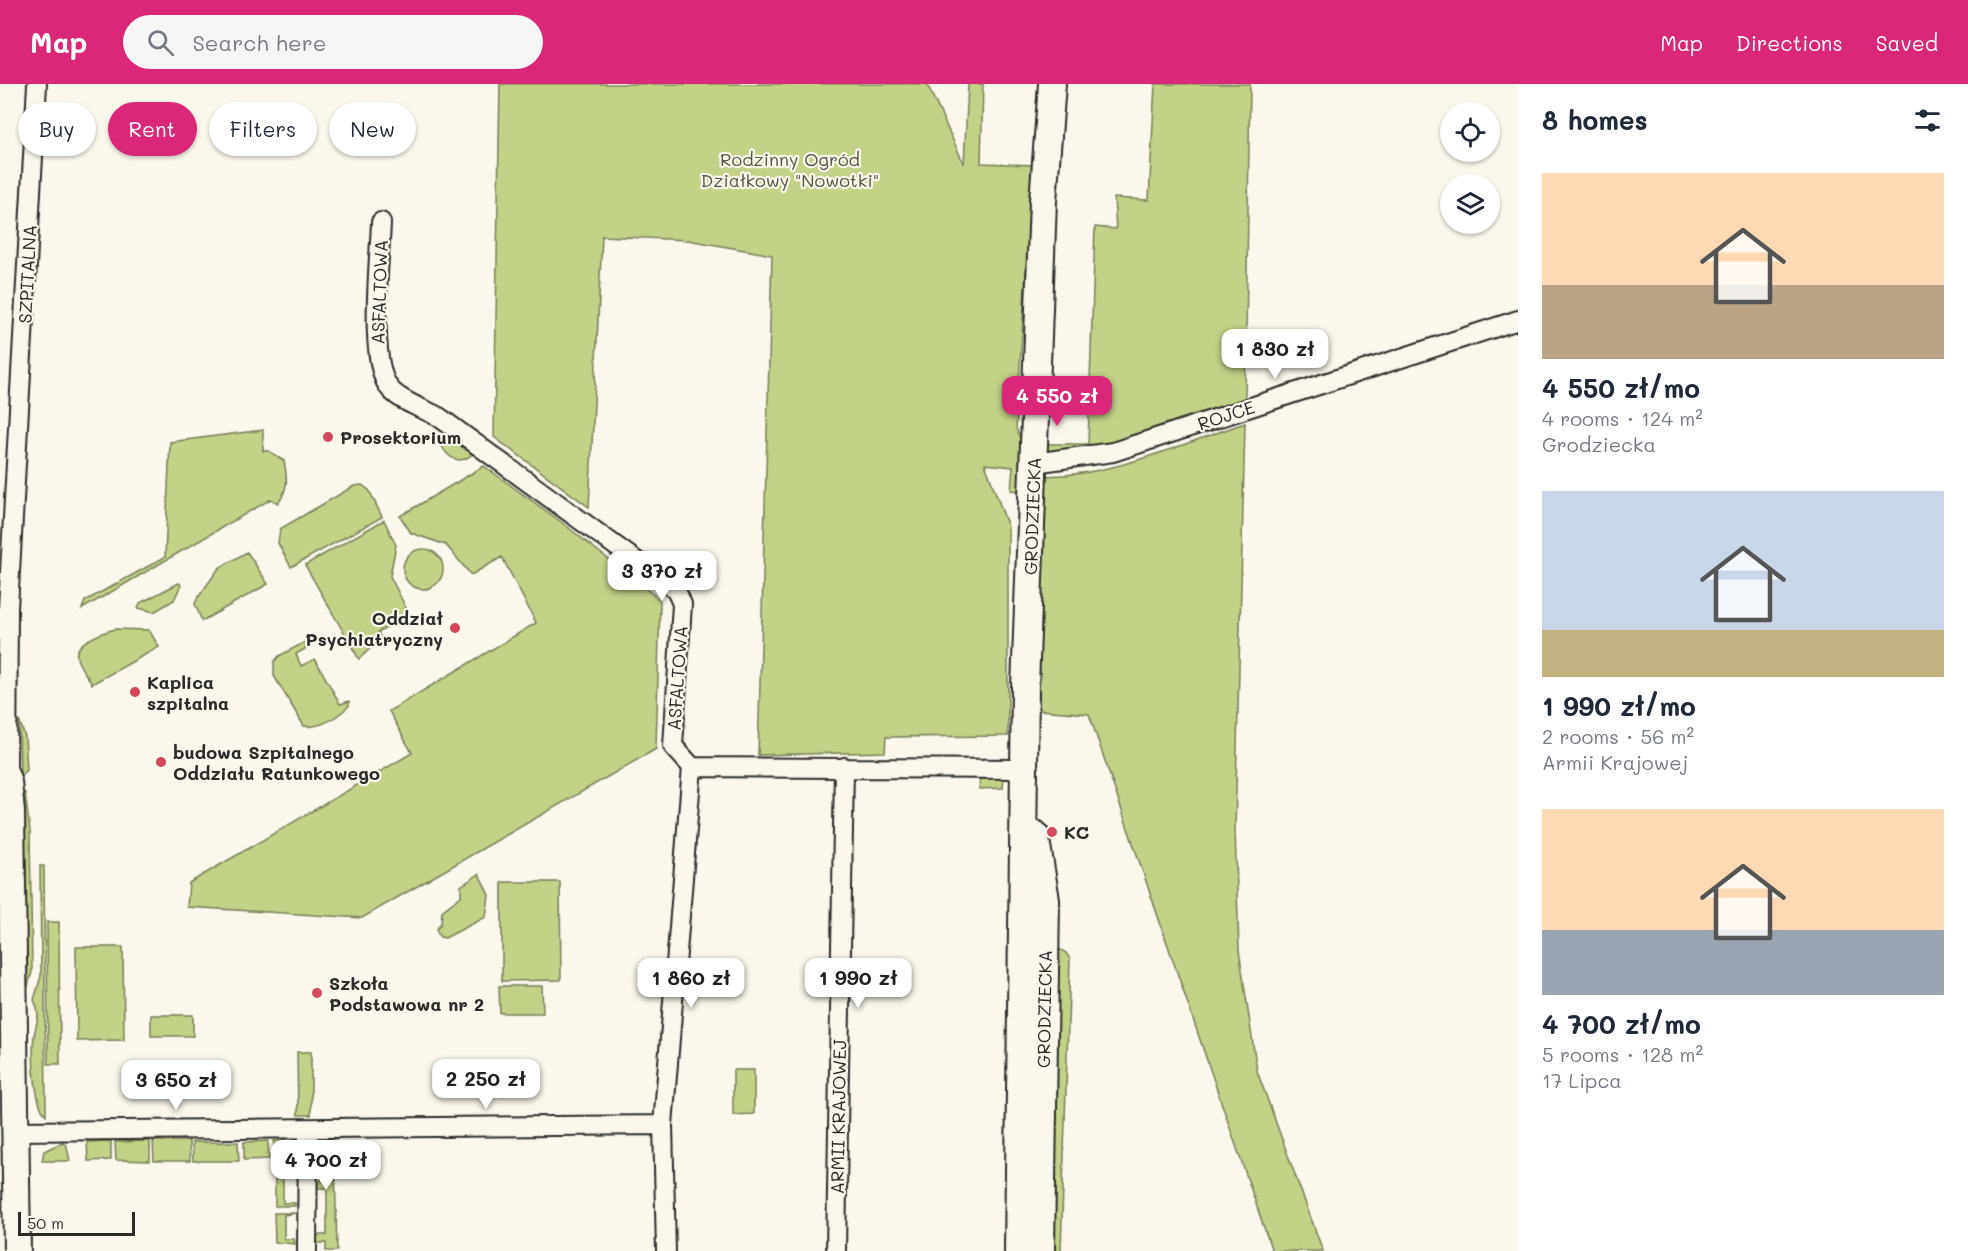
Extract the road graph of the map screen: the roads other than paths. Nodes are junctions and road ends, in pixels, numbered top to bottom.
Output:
1 (37, 84) edge
2 (1052, 84) edge
3 (381, 222) dead end
4 (1518, 320) edge
5 (1034, 463) junction
6 (4, 645) edge
7 (4, 703) edge
8 (692, 767) junction
9 (844, 767) junction
10 (3, 769) edge
11 (1024, 769) junction
12 (7, 1037) edge
13 (663, 1125) junction
14 (308, 1130) junction
15 (15, 1131) junction
16 (17, 1251) edge
17 (307, 1251) edge
18 (666, 1251) edge
19 (836, 1251) edge
20 (1018, 1251) edge
21 (1041, 1251) edge

1 - 6 street, SZPITALNA
2 - 5 street, GRODZIECKA
3 - 8 street, ASFALTOWA
4 - 5 street, ROJCE
5 - 11 street, GRODZIECKA
6 - 7 street, SZPITALNA
7 - 10 street, SZPITALNA
8 - 9 street
8 - 13 street
9 - 11 street
9 - 19 street, ARMII KRAJOWEJ
10 - 12 street, SZPITALNA
11 - 20 street, GRODZIECKA
11 - 21 street, GRODZIECKA
12 - 15 street, SZPITALNA
13 - 14 street
13 - 18 street
14 - 15 street
14 - 17 street
15 - 16 street, SZPITALNA

